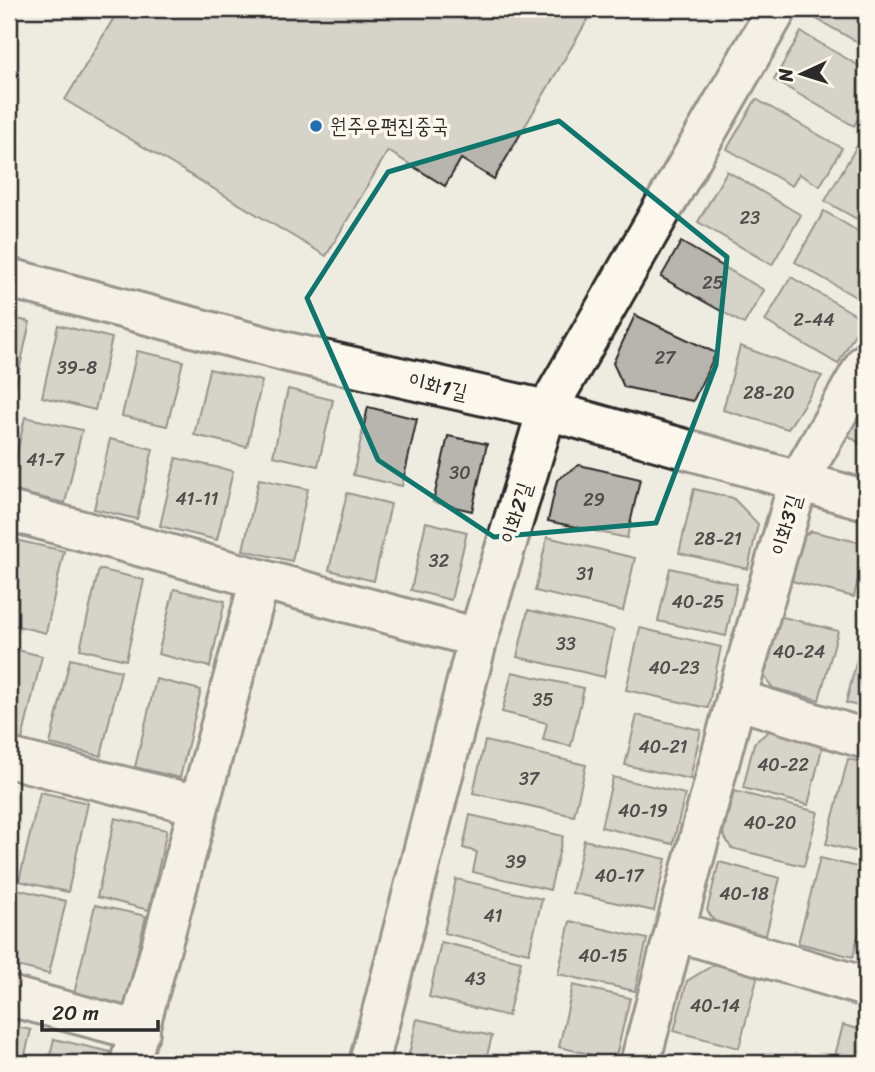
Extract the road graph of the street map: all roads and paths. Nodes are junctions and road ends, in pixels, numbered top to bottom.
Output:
1 (776, 9) edge
2 (9, 278) edge
3 (866, 362) edge
4 (547, 410) junction
5 (799, 480) junction
6 (866, 500) edge
7 (9, 511) edge
8 (260, 579) junction
9 (478, 638) junction
10 (736, 699) junction
11 (866, 739) edge
12 (9, 758) edge
13 (198, 805) junction
14 (675, 931) junction
15 (866, 988) edge
16 (9, 996) edge
17 (135, 1047) edge
18 (369, 1063) edge
19 (640, 1063) edge

1 - 4 street, 이화2길
2 - 4 street, 이화1길
3 - 5 street, 이화3길
4 - 5 street, 이화1길
4 - 9 street, 이화2길
5 - 6 street, 이화1길
5 - 10 street, 이화3길
7 - 8 street
8 - 9 street
8 - 13 street
9 - 18 street, 이화2길
10 - 11 street
10 - 14 street, 이화3길
12 - 13 street
13 - 17 street
14 - 15 street
14 - 19 street, 이화3길
16 - 17 street

